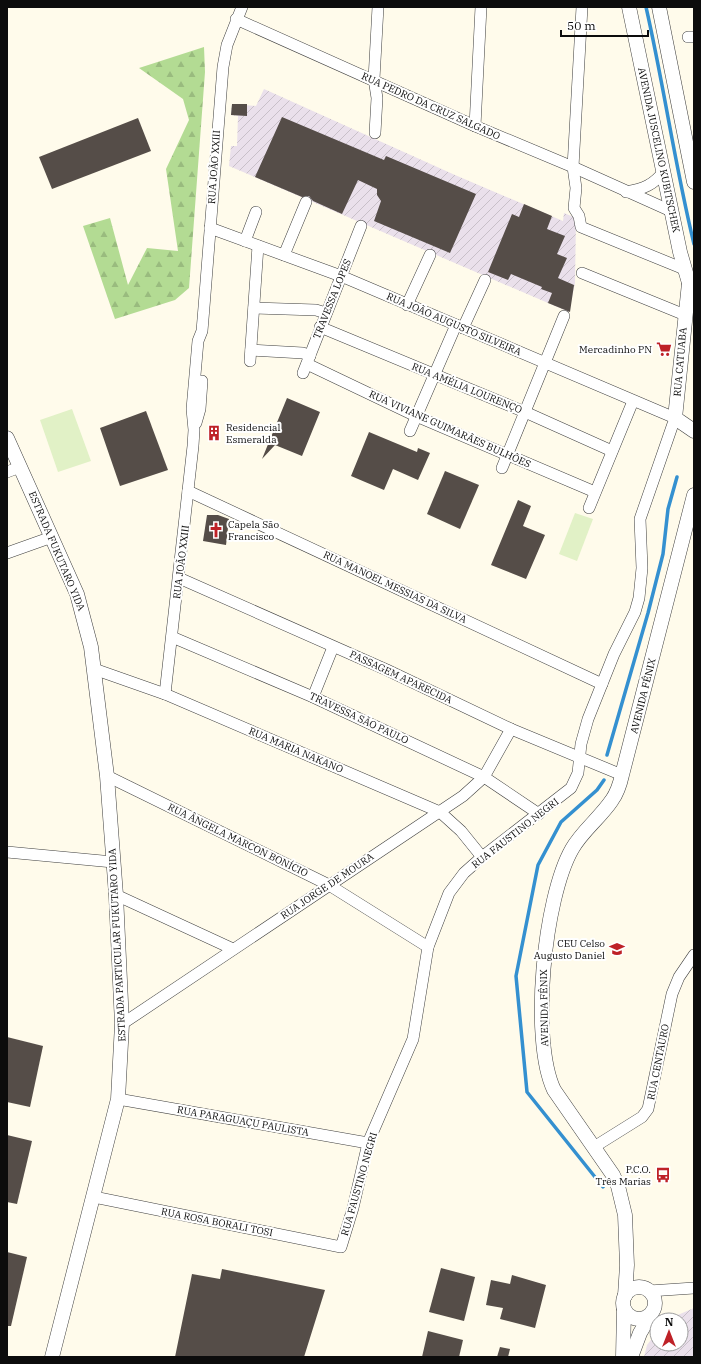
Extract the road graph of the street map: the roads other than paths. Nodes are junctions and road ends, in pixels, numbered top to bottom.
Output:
1 (242, 7) edge
2 (378, 7) edge
3 (481, 7) edge
4 (582, 7) edge
5 (629, 7) edge
6 (659, 7) edge
7 (236, 19) junction
8 (374, 80) junction
9 (475, 126) junction
10 (375, 133) dead end
11 (573, 167) junction
12 (664, 171) junction
13 (693, 174) edge
14 (626, 192) junction
15 (306, 202) dead end
16 (671, 211) junction
17 (256, 212) dead end
18 (361, 226) dead end
19 (210, 228) junction
20 (245, 241) junction
21 (258, 246) junction
22 (284, 255) junction
23 (430, 255) dead end
24 (684, 269) junction
25 (582, 273) dead end
26 (341, 276) junction
27 (485, 280) dead end
28 (691, 287) edge
29 (407, 305) junction
30 (254, 308) junction
31 (326, 313) junction
32 (685, 315) junction
33 (564, 316) dead end
34 (459, 326) junction
35 (320, 327) junction
36 (688, 340) edge
37 (251, 350) junction
38 (250, 361) dead end
39 (545, 363) junction
40 (306, 364) junction
41 (434, 375) junction
42 (633, 401) junction
43 (525, 412) junction
44 (416, 416) junction
45 (675, 418) junction
46 (410, 431) dead end
47 (694, 431) edge
48 (7, 438) edge
49 (612, 451) junction
50 (507, 455) junction
51 (20, 467) junction
52 (502, 468) dead end
53 (7, 472) edge
54 (188, 491) junction
55 (595, 492) junction
56 (694, 495) edge
57 (589, 508) dead end
58 (52, 537) junction
59 (7, 553) edge
60 (179, 578) junction
61 (172, 637) junction
62 (333, 647) junction
63 (94, 670) junction
64 (602, 684) junction
65 (165, 694) junction
66 (313, 697) junction
67 (511, 729) junction
68 (580, 757) junction
69 (622, 775) junction
70 (106, 776) junction
71 (484, 777) junction
72 (440, 812) junction
73 (539, 814) junction
74 (7, 852) edge
75 (482, 857) junction
76 (113, 862) junction
77 (329, 885) junction
78 (116, 895) junction
79 (428, 947) junction
80 (233, 948) junction
81 (694, 955) edge
82 (690, 968) edge
83 (122, 1024) junction
84 (118, 1099) junction
85 (368, 1143) junction
86 (594, 1146) junction
87 (94, 1197) junction
88 (341, 1247) joint
89 (627, 1265) junction
90 (694, 1288) edge
91 (646, 1289) junction
92 (624, 1302) junction
93 (652, 1312) edge
94 (649, 1316) edge
95 (649, 1318) edge
96 (52, 1357) edge
97 (623, 1357) edge
98 (631, 1357) edge

1 - 7 street, RUA JOÃO XXIII
2 - 8 street
3 - 9 street
4 - 11 street
5 - 12 street, AVENIDA JUSCELINO KUBITSCHEK
6 - 13 street
7 - 8 street, RUA PEDRO DA CRUZ SALGADO
7 - 19 street, RUA JOÃO XXIII
8 - 9 street, RUA PEDRO DA CRUZ SALGADO
8 - 10 street
9 - 11 street, RUA PEDRO DA CRUZ SALGADO
11 - 14 street, RUA PEDRO DA CRUZ SALGADO
11 - 24 street
12 - 14 street
12 - 16 street, AVENIDA JUSCELINO KUBITSCHEK
14 - 16 street, RUA PEDRO DA CRUZ SALGADO
15 - 22 street
16 - 24 street, AVENIDA JUSCELINO KUBITSCHEK
17 - 20 street
18 - 26 street, TRAVESSA LOPES
19 - 20 street, RUA JOÃO AUGUSTO SILVEIRA
19 - 54 street, RUA JOÃO XXIII
20 - 21 street, RUA JOÃO AUGUSTO SILVEIRA
21 - 22 street, RUA JOÃO AUGUSTO SILVEIRA
21 - 30 street
22 - 26 street, RUA JOÃO AUGUSTO SILVEIRA
23 - 29 street
24 - 28 street, AVENIDA JUSCELINO KUBITSCHEK
25 - 32 street
26 - 29 street, RUA JOÃO AUGUSTO SILVEIRA
26 - 31 street, TRAVESSA LOPES
27 - 34 street
28 - 32 street, RUA CATUABA
29 - 34 street, RUA JOÃO AUGUSTO SILVEIRA
30 - 31 street
30 - 37 street
31 - 35 street, TRAVESSA LOPES
32 - 36 street, RUA CATUABA
33 - 39 street
34 - 39 street, RUA JOÃO AUGUSTO SILVEIRA
34 - 41 street
35 - 40 street, TRAVESSA LOPES
35 - 41 street, RUA AMÉLIA LOURENÇO
36 - 45 street, RUA CATUABA
37 - 38 street
37 - 40 street, RUA VIVIANE GUIMARÃES BULHÕES
39 - 42 street, RUA JOÃO AUGUSTO SILVEIRA
39 - 43 street
40 - 44 street, RUA VIVIANE GUIMARÃES BULHÕES
41 - 43 street, RUA AMÉLIA LOURENÇO
41 - 44 street
42 - 45 street, RUA JOÃO AUGUSTO SILVEIRA
42 - 49 street
43 - 49 street, RUA AMÉLIA LOURENÇO
43 - 50 street
44 - 46 street
44 - 50 street, RUA VIVIANE GUIMARÃES BULHÕES
45 - 47 street, RUA JOÃO AUGUSTO SILVEIRA
45 - 64 street, RUA FAUSTINO NEGRI
48 - 51 street, ESTRADA FUKUTARO YIDA
49 - 55 street
50 - 52 street
50 - 55 street, RUA VIVIANE GUIMARÃES BULHÕES
51 - 53 street
51 - 58 street, ESTRADA FUKUTARO YIDA
54 - 60 street, RUA JOÃO XXIII
54 - 64 street, RUA MANOEL MESSIAS DA SILVA
55 - 57 street
56 - 69 street, AVENIDA FÊNIX
58 - 59 street
58 - 63 street, ESTRADA FUKUTARO YIDA
60 - 61 street, RUA JOÃO XXIII
60 - 62 street, PASSAGEM APARECIDA
61 - 65 street, RUA JOÃO XXIII
61 - 66 street, TRAVESSA SÃO PAULO
62 - 66 street
62 - 67 street, PASSAGEM APARECIDA
63 - 65 street, RUA MARIA NAKANO
63 - 70 street, ESTRADA PARTICULAR FUKUTARO YIDA
64 - 68 street, RUA FAUSTINO NEGRI
65 - 72 street, RUA MARIA NAKANO
66 - 71 street, TRAVESSA SÃO PAULO
67 - 68 street, PASSAGEM APARECIDA
67 - 71 street, RUA JORGE DE MOURA
68 - 69 street, PASSAGEM APARECIDA
68 - 73 street, RUA FAUSTINO NEGRI
69 - 86 street, AVENIDA FÊNIX
70 - 76 street, ESTRADA PARTICULAR FUKUTARO YIDA
70 - 77 street, RUA ÂNGELA MARCON BONÍCIO
71 - 72 street, RUA JORGE DE MOURA
71 - 73 street, TRAVESSA SÃO PAULO
72 - 75 street, RUA MARIA NAKANO
72 - 77 street, RUA JORGE DE MOURA
73 - 75 street, RUA FAUSTINO NEGRI
74 - 76 street
75 - 79 street, RUA FAUSTINO NEGRI
76 - 78 street, ESTRADA PARTICULAR FUKUTARO YIDA
77 - 79 street, RUA ÂNGELA MARCON BONÍCIO
77 - 80 street, RUA JORGE DE MOURA
78 - 80 street
78 - 83 street, ESTRADA PARTICULAR FUKUTARO YIDA
79 - 85 street, RUA FAUSTINO NEGRI
80 - 83 street, RUA JORGE DE MOURA
81 - 82 street, RUA CENTAURO
82 - 86 street, RUA CENTAURO
83 - 84 street, ESTRADA PARTICULAR FUKUTARO YIDA
84 - 85 street, RUA PARAGUAÇU PAULISTA
84 - 87 street, ESTRADA PARTICULAR FUKUTARO YIDA
85 - 88 street, RUA FAUSTINO NEGRI
86 - 89 street, AVENIDA FÊNIX
87 - 88 street, RUA ROSA BORALI TOSI
87 - 96 street, ESTRADA PARTICULAR FUKUTARO YIDA
89 - 91 street
89 - 92 street, AVENIDA FÊNIX
90 - 91 street
91 - 92 street
91 - 93 street
92 - 94 street
92 - 97 street, AVENIDA FÊNIX
95 - 98 street

